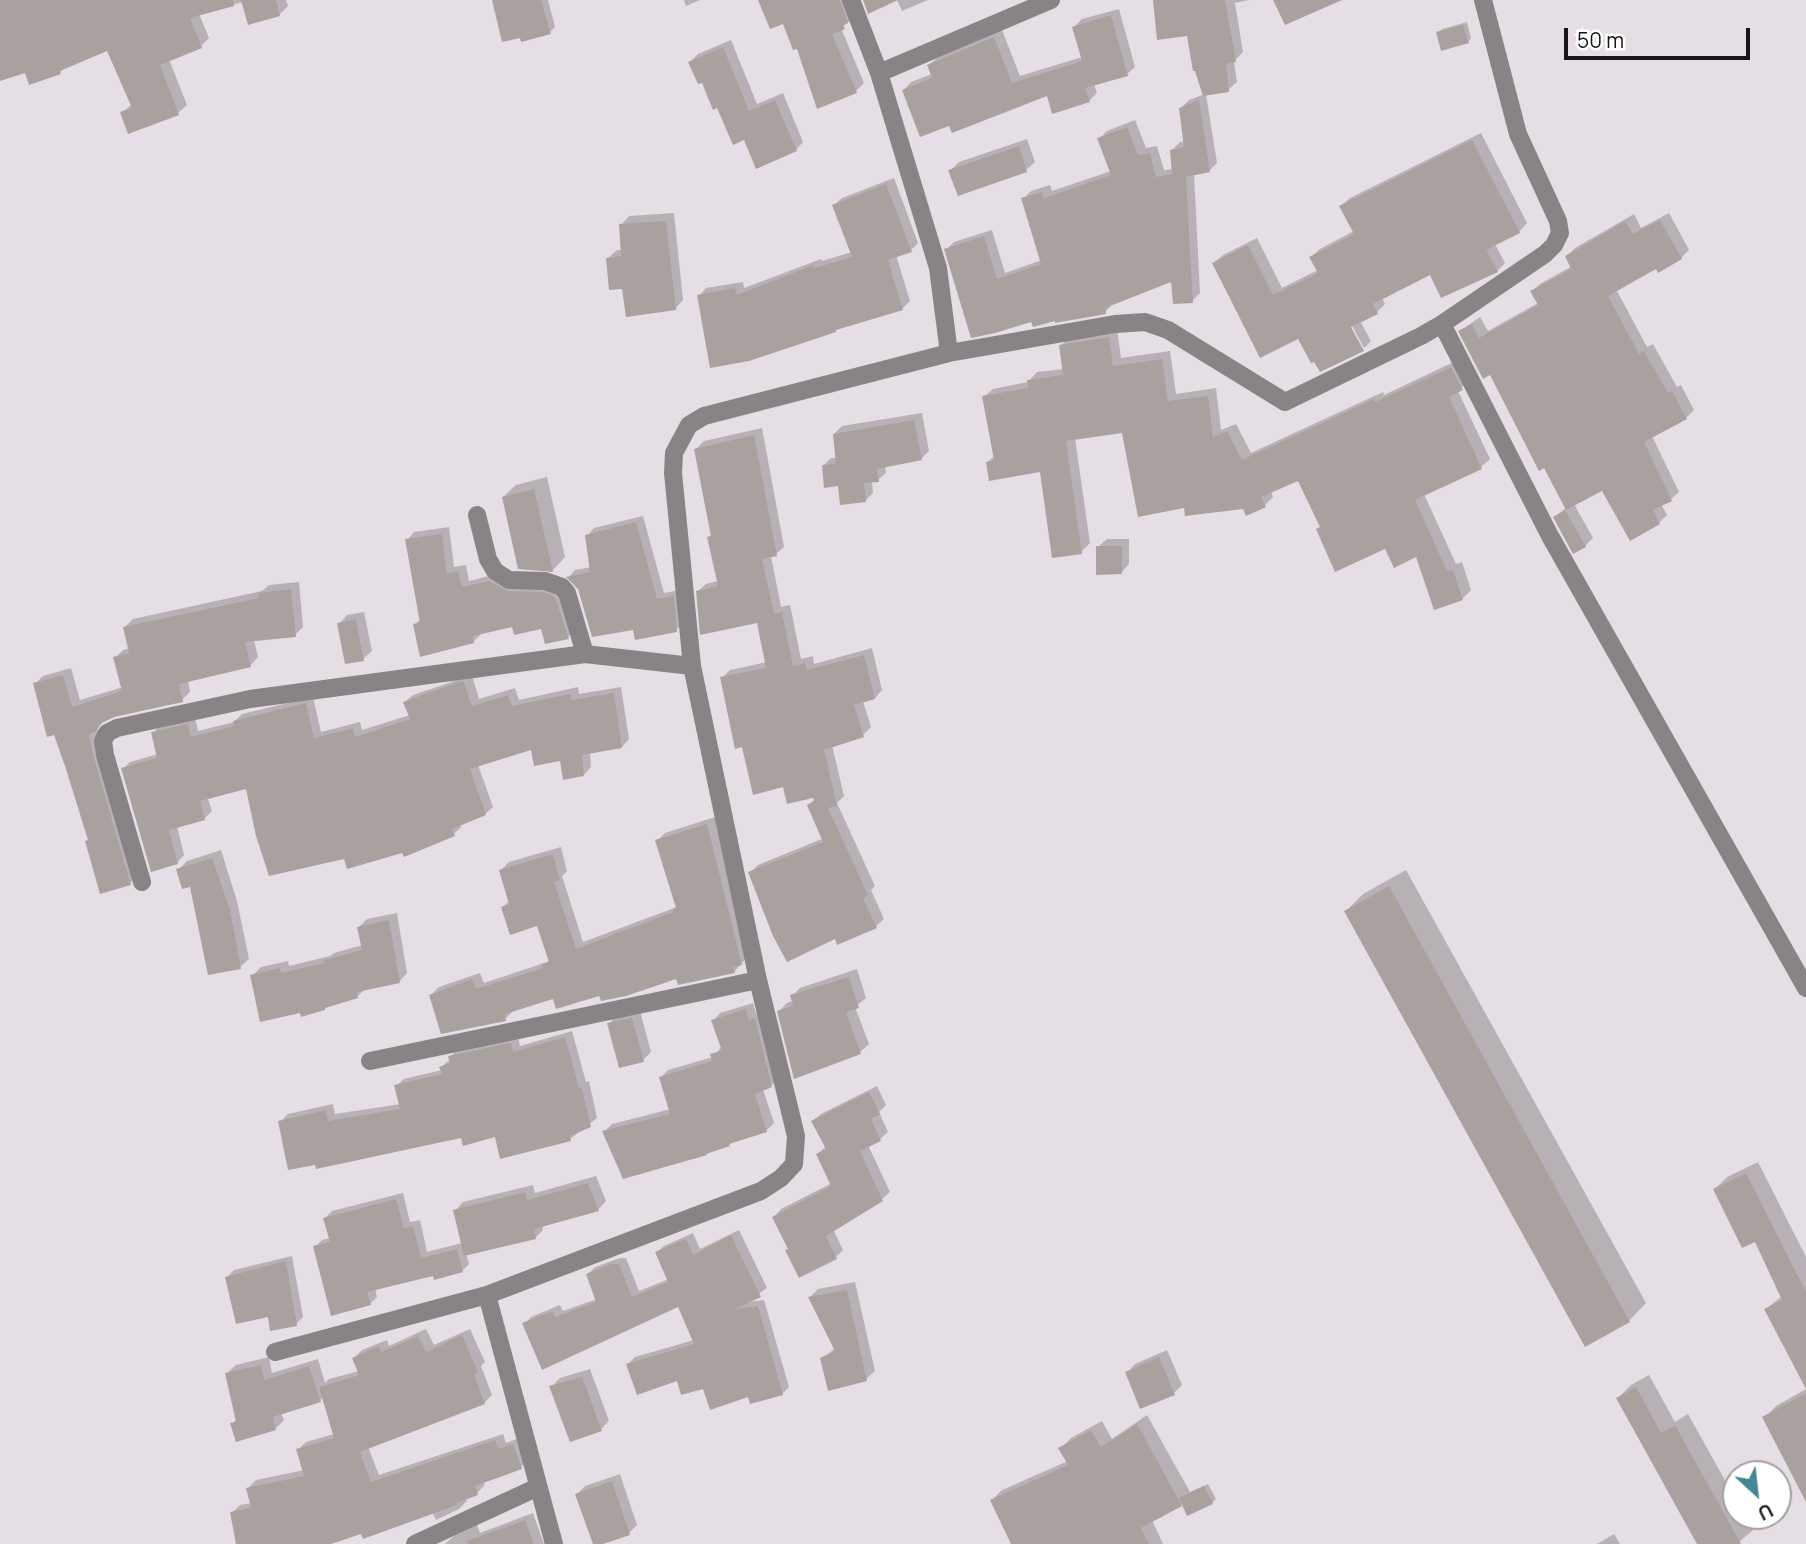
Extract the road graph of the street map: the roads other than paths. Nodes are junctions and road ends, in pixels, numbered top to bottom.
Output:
1 (851, 0) edge
2 (1051, 0) edge
3 (1483, 0) edge
4 (880, 73) junction
5 (1442, 324) junction
6 (948, 353) junction
7 (477, 515) dead end
8 (585, 654) junction
9 (692, 666) junction
10 (142, 882) dead end
11 (758, 980) junction
12 (1806, 988) edge
13 (370, 1061) dead end
14 (486, 1295) junction
15 (275, 1352) dead end
16 (538, 1487) junction
17 (415, 1544) edge
18 (554, 1544) edge

1 - 4 street
2 - 4 street
3 - 5 street
4 - 6 street
5 - 6 street
5 - 12 street
6 - 9 street
7 - 8 street
8 - 9 street
8 - 10 street
9 - 11 street
11 - 13 street
11 - 14 street
14 - 15 street
14 - 16 street
16 - 17 street
16 - 18 street

